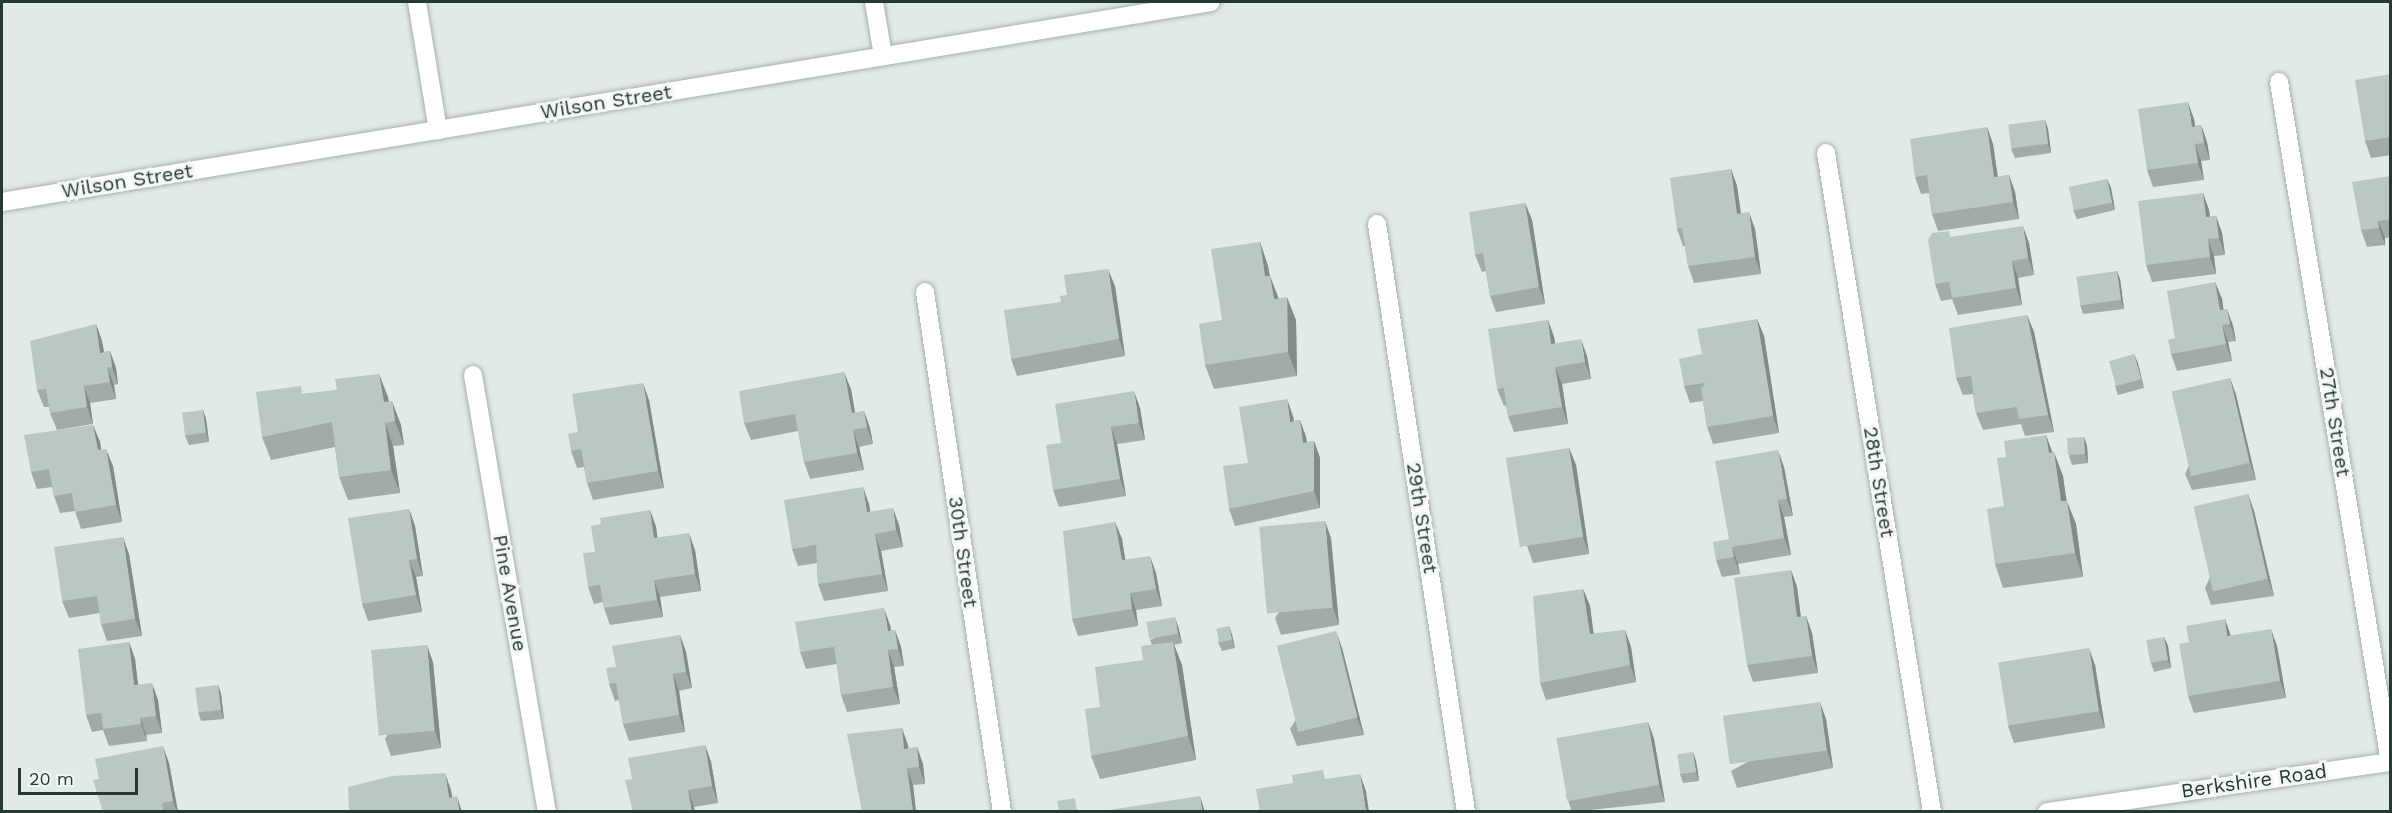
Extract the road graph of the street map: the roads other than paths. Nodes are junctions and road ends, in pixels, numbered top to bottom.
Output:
1 (417, 2) edge
2 (874, 2) edge
3 (1211, 2) edge
4 (883, 56) junction
5 (2279, 82) dead end
6 (438, 130) junction
7 (1826, 153) dead end
8 (2, 202) edge
9 (1377, 224) dead end
10 (925, 292) dead end
11 (473, 375) dead end
12 (2390, 762) edge
13 (547, 812) edge
14 (1002, 812) edge
15 (1466, 812) edge
16 (1932, 812) edge
17 (2047, 812) edge

1 - 6 street
2 - 4 street
3 - 4 street, Wilson Street
4 - 6 street, Wilson Street
5 - 12 street, 27th Street
6 - 8 street, Wilson Street
7 - 16 street, 28th Street
9 - 15 street, 29th Street
10 - 14 street, 30th Street
11 - 13 street, Pine Avenue
12 - 17 street, Berkshire Road

